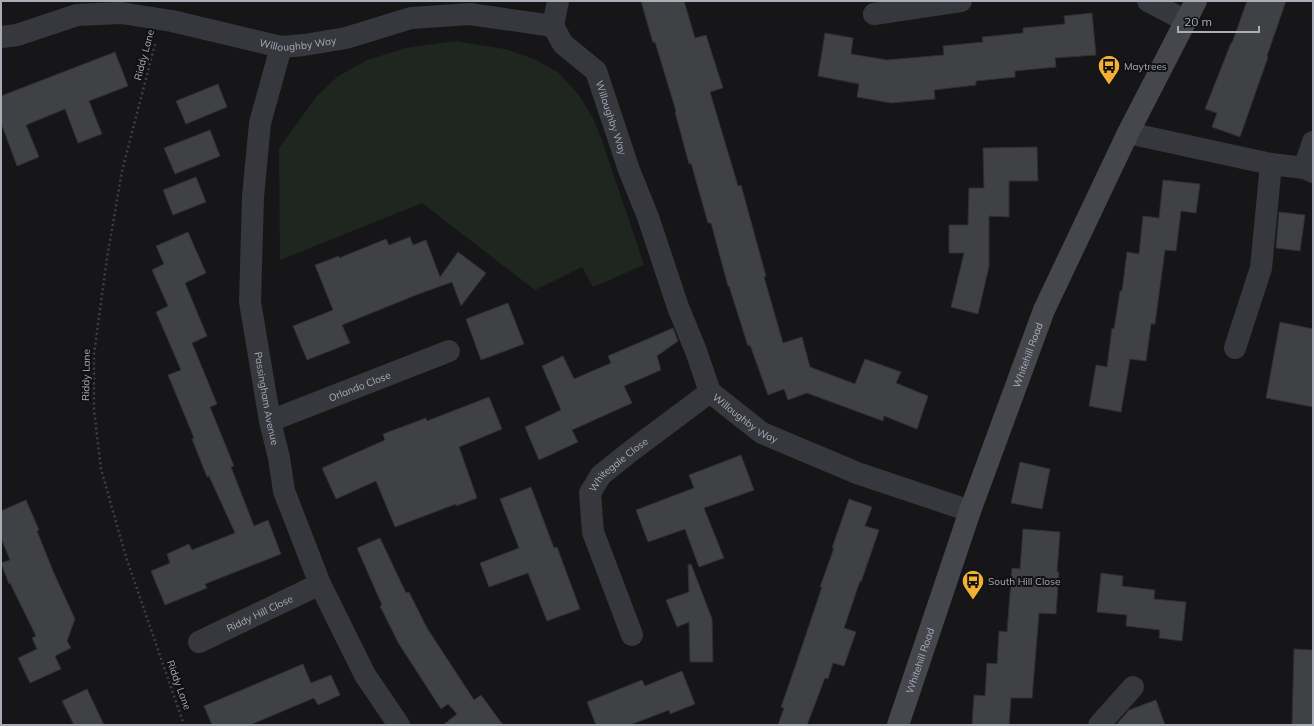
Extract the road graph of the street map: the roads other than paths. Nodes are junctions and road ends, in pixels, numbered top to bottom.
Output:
1 (558, 1) edge
2 (961, 1) edge
3 (1148, 1) edge
4 (1196, 1) edge
5 (874, 14) dead end
6 (1186, 21) junction
7 (553, 26) junction
8 (1, 37) edge
9 (281, 47) junction
10 (1128, 133) junction
11 (1313, 142) edge
12 (1271, 164) junction
13 (1308, 170) edge
14 (1235, 348) dead end
15 (450, 351) dead end
16 (710, 392) junction
17 (270, 421) junction
18 (970, 511) junction
19 (320, 584) junction
20 (632, 635) dead end
21 (199, 642) dead end
22 (1133, 687) dead end
23 (399, 725) edge
24 (898, 725) edge
25 (1099, 725) edge

1 - 7 street
2 - 5 street
3 - 6 street
4 - 6 street, Whitehill Road
6 - 10 street, Whitehill Road
7 - 9 street, Willoughby Way
7 - 16 street, Willoughby Way
8 - 9 street, Willoughby Way
9 - 17 street, Passingham Avenue
10 - 12 street
10 - 18 street, Whitehill Road
11 - 13 street
12 - 13 street
12 - 14 street
15 - 17 street, Orlando Close
16 - 18 street, Willoughby Way
16 - 20 street, Whitegale Close
17 - 19 street, Passingham Avenue
18 - 24 street, Whitehill Road
19 - 21 street, Riddy Hill Close
19 - 23 street, Passingham Avenue
22 - 25 street

